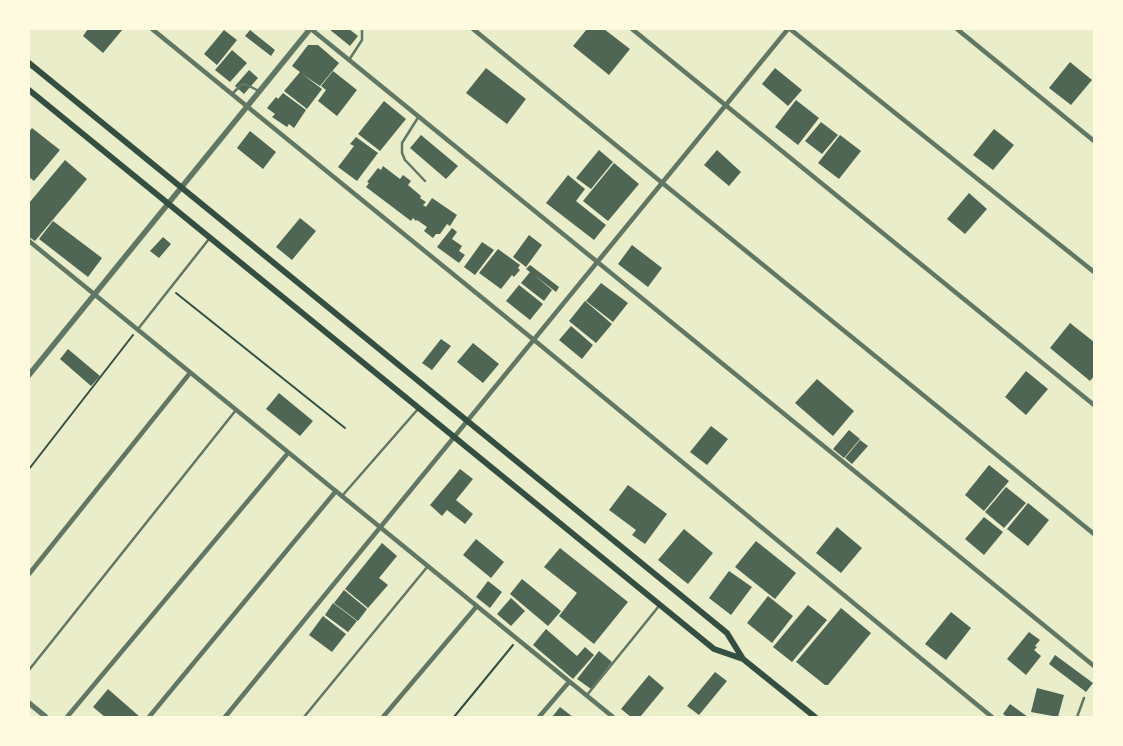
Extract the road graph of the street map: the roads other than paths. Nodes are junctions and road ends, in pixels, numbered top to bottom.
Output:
1 (152, 29) edge
2 (310, 29) edge
3 (362, 29) edge
4 (473, 29) edge
5 (632, 29) edge
6 (789, 29) edge
7 (958, 29) edge
8 (349, 60) junction
9 (29, 63) edge
10 (29, 90) edge
11 (259, 91) junction
12 (232, 94) junction
13 (726, 104) junction
14 (247, 106) junction
15 (418, 116) junction
16 (1094, 141) edge
17 (425, 181) dead end
18 (662, 182) junction
19 (181, 187) junction
20 (168, 203) junction
21 (210, 237) junction
22 (29, 241) edge
23 (598, 262) junction
24 (1094, 272) edge
25 (94, 294) junction
26 (138, 330) junction
27 (534, 340) junction
28 (190, 373) junction
29 (29, 375) edge
30 (1094, 405) edge
31 (418, 408) junction
32 (236, 410) junction
33 (468, 421) junction
34 (455, 437) junction
35 (288, 453) junction
36 (336, 491) junction
37 (342, 496) junction
38 (381, 528) junction
39 (1094, 534) edge
40 (428, 566) junction
41 (29, 574) edge
42 (660, 605) junction
43 (476, 606) junction
44 (743, 659) junction
45 (1094, 666) edge
46 (29, 670) edge
47 (569, 682) junction
48 (587, 696) junction
49 (1084, 698) dead end
50 (29, 703) edge
51 (46, 717) edge
52 (67, 717) edge
53 (149, 717) edge
54 (224, 717) edge
55 (304, 717) edge
56 (383, 717) edge
57 (539, 717) edge
58 (613, 717) edge
59 (815, 717) edge
60 (992, 717) edge
61 (1077, 717) edge

1 - 12 street
2 - 8 street
2 - 11 street
3 - 8 lane
4 - 18 street
5 - 13 street
6 - 13 street
6 - 24 street
7 - 16 street
8 - 15 street
9 - 19 main road
10 - 20 main road
11 - 12 lane
11 - 14 street
12 - 14 street
13 - 18 street
13 - 30 street
14 - 19 street
14 - 27 street
15 - 17 lane
15 - 23 street
18 - 23 street
18 - 39 street
19 - 20 street
19 - 33 main road
20 - 21 main road
20 - 25 street
21 - 26 lane
21 - 31 main road
22 - 25 street
23 - 27 street
23 - 45 street
25 - 26 street
25 - 29 street
26 - 28 street
27 - 33 street
27 - 60 street
28 - 32 street
28 - 41 street
31 - 34 main road
31 - 37 lane
32 - 35 street
32 - 46 lane
33 - 34 street
33 - 44 main road
34 - 38 street
34 - 42 main road
35 - 36 street
35 - 52 street
36 - 37 street
36 - 53 street
37 - 38 street
38 - 40 street
38 - 54 street
40 - 43 street
40 - 55 lane
42 - 44 main road
42 - 48 lane
43 - 47 street
43 - 56 street
44 - 59 main road
47 - 48 street
47 - 57 street
48 - 58 street
49 - 61 lane
50 - 51 street

